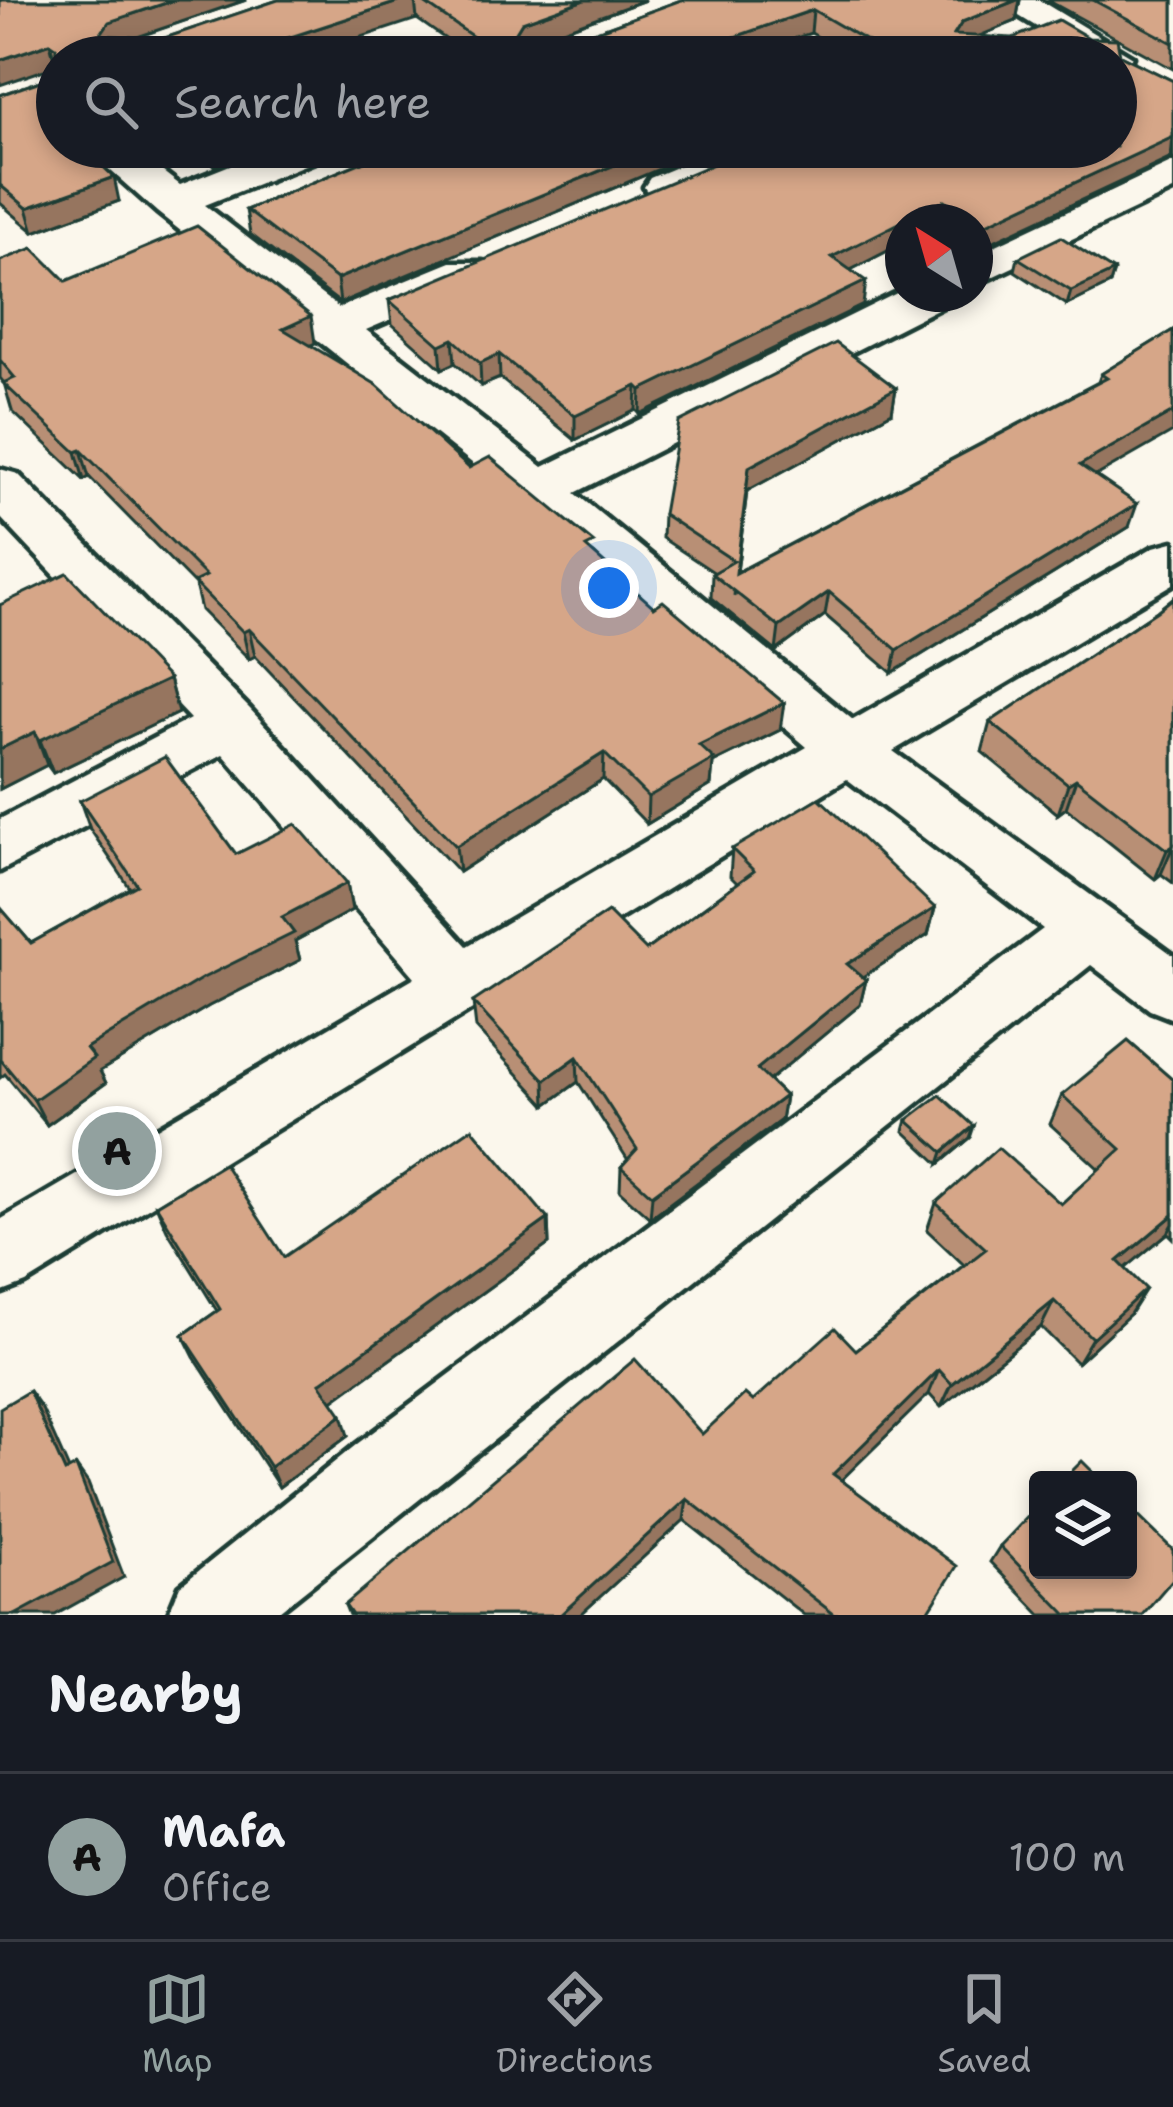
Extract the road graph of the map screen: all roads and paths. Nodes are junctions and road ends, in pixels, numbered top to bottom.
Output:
1 (1012, 0) edge
2 (1054, 23) junction
3 (1023, 36) edge
4 (1077, 36) edge
5 (1137, 70) edge
6 (1154, 80) edge
7 (130, 168) edge
8 (260, 168) edge
9 (710, 168) edge
10 (1173, 175) edge
11 (172, 203) junction
12 (616, 208) edge
13 (508, 254) edge
14 (993, 263) edge
15 (895, 312) edge
16 (334, 327) junction
17 (539, 490) junction
18 (6, 500) edge
19 (1173, 560) edge
20 (230, 724) junction
21 (847, 748) junction
22 (0, 847) edge
23 (1092, 928) junction
24 (464, 986) junction
25 (1173, 992) edge
26 (0, 1259) edge
27 (208, 1615) edge

1 - 2 street
2 - 3 street
2 - 4 street
5 - 6 street
7 - 11 street
8 - 11 street
9 - 12 street
10 - 14 street
11 - 16 street
13 - 16 street
15 - 17 street
16 - 17 street
17 - 21 street
18 - 20 street
19 - 21 street
20 - 22 street
20 - 24 street
21 - 23 street
21 - 24 street
23 - 25 street
23 - 27 street
24 - 26 street

